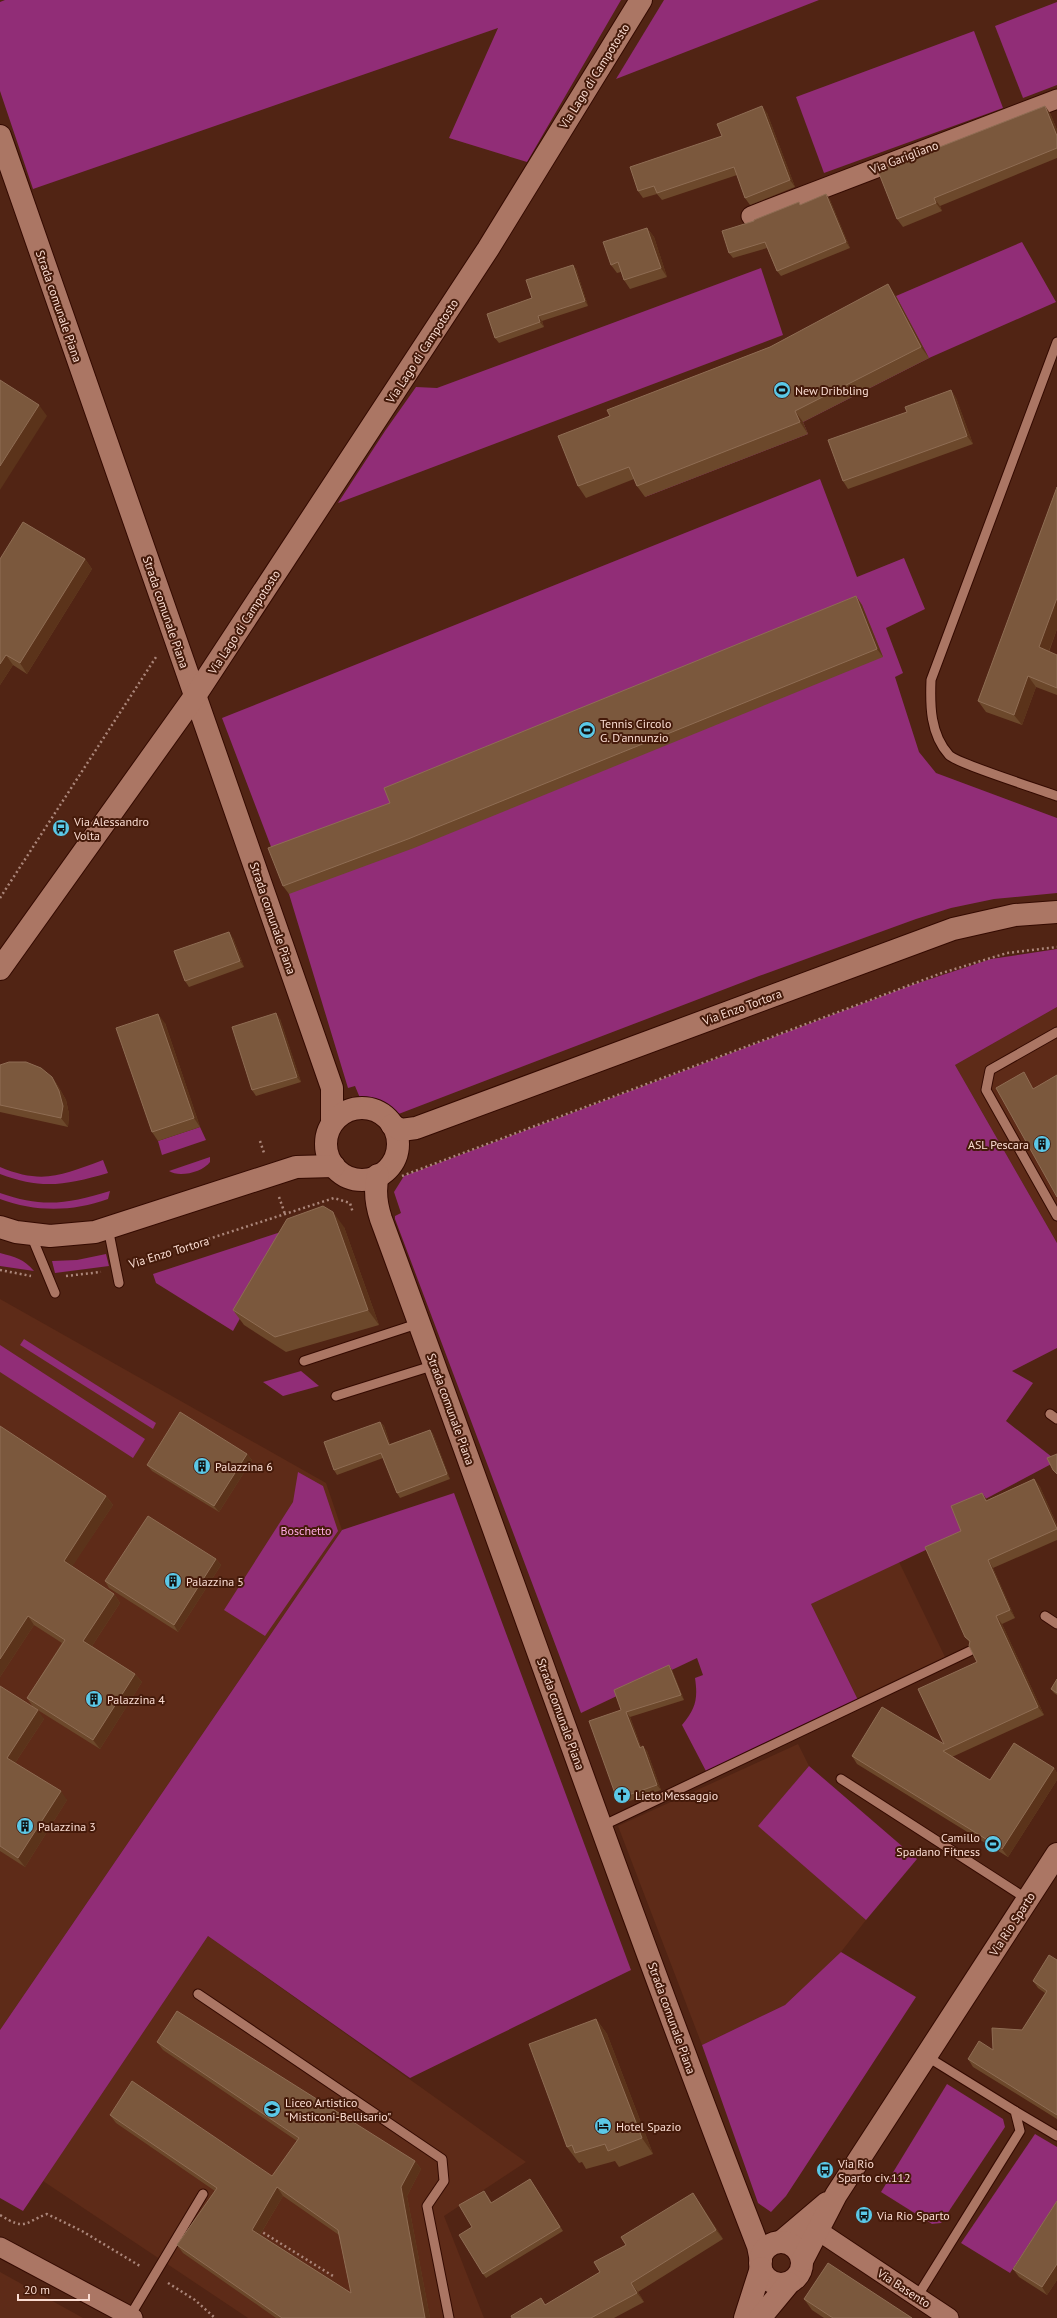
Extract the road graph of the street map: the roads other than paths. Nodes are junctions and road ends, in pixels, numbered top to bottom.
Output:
1 (640, 0) edge
2 (1057, 98) edge
3 (0, 136) edge
4 (751, 216) dead end
5 (1057, 342) edge
6 (195, 696) junction
7 (1057, 796) edge
8 (1057, 912) edge
9 (0, 969) edge
10 (1057, 1032) edge
11 (332, 1088) junction
12 (357, 1108) junction
13 (432, 1121) junction
14 (392, 1125) junction
15 (329, 1132) junction
16 (397, 1151) junction
17 (296, 1167) junction
18 (342, 1172) junction
19 (378, 1175) junction
20 (376, 1205) junction
21 (1057, 1216) edge
22 (0, 1227) edge
23 (108, 1228) junction
24 (30, 1234) junction
25 (119, 1283) dead end
26 (55, 1293) dead end
27 (420, 1324) junction
28 (304, 1361) dead end
29 (435, 1365) junction
30 (336, 1396) dead end
31 (1045, 1616) dead end
32 (1057, 1624) edge
33 (970, 1651) edge
34 (841, 1779) dead end
35 (602, 1826) junction
36 (1057, 1854) edge
37 (1028, 1899) junction
38 (198, 1994) dead end
39 (926, 2056) junction
40 (1015, 2112) junction
41 (1057, 2136) edge
42 (203, 2194) edge
43 (808, 2241) junction
44 (0, 2247) edge
45 (769, 2254) junction
46 (789, 2283) junction
47 (917, 2297) junction
48 (131, 2317) edge
49 (449, 2318) edge
50 (745, 2318) edge
51 (760, 2318) edge
52 (949, 2318) edge

1 - 6 street, Via Lago di Campotosto
2 - 4 street, Via Garigliano
3 - 6 street, Strada comunale Piana
5 - 7 lane
6 - 9 street
6 - 11 street, Strada comunale Piana
8 - 13 street, Via Enzo Tortora
10 - 21 lane
11 - 12 street, Strada comunale Piana
11 - 15 street, Strada comunale Piana
12 - 14 street
12 - 15 street
13 - 14 street, Via Enzo Tortora
13 - 16 street, Via Enzo Tortora
14 - 16 street
15 - 17 street
15 - 18 street
16 - 19 street
17 - 18 street
17 - 23 street
18 - 19 street
18 - 20 street, Strada comunale Piana
19 - 20 street, Strada comunale Piana
20 - 27 street, Strada comunale Piana
22 - 24 street
23 - 24 street
23 - 25 lane
24 - 26 lane
27 - 28 lane
27 - 29 street, Strada comunale Piana
29 - 30 lane
29 - 35 street, Strada comunale Piana
31 - 32 lane
33 - 35 lane
34 - 37 lane
35 - 45 street, Strada comunale Piana
36 - 37 street, Via Rio Sparto
37 - 39 street, Via Rio Sparto
38 - 49 lane
39 - 40 lane
39 - 43 street, Via Rio Sparto
40 - 41 lane
40 - 47 lane
42 - 48 lane
43 - 45 street, Via Rio Sparto
43 - 46 street
43 - 47 street, Via Basento
44 - 48 street
45 - 46 street, Strada comunale Piana
45 - 50 street
46 - 51 street
47 - 52 street, Via Basento

